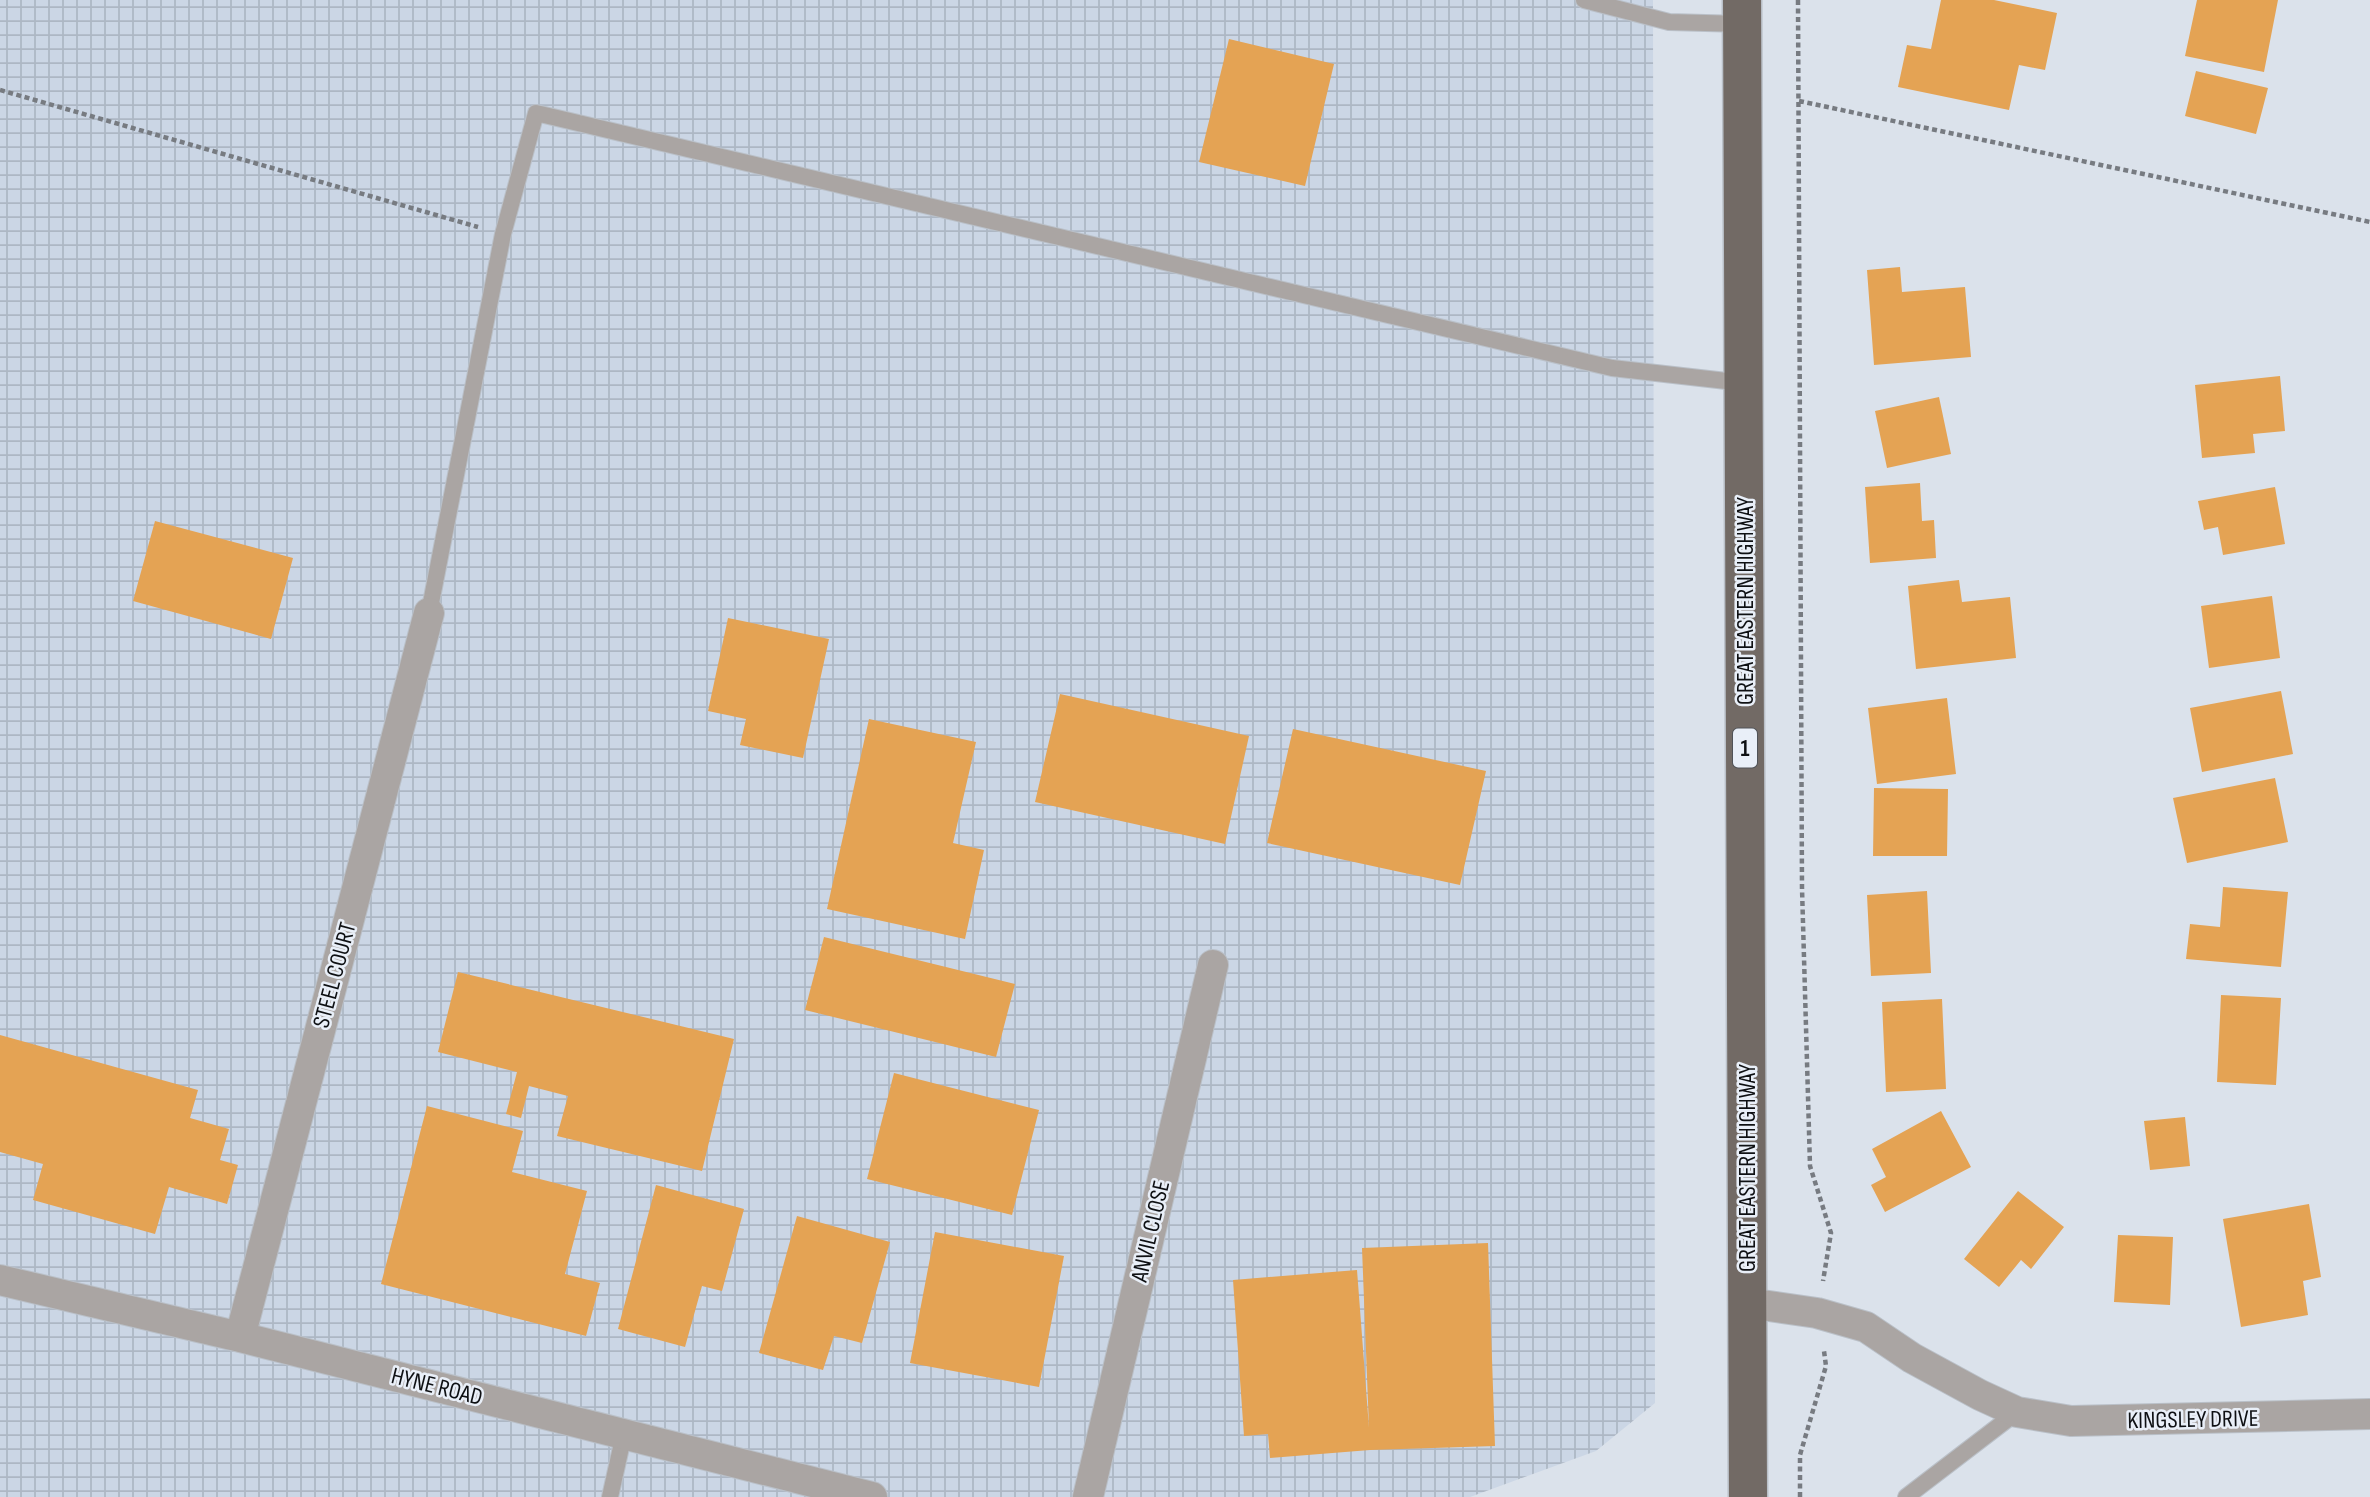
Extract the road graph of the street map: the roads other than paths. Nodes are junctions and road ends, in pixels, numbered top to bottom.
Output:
1 (1584, 0) edge
2 (1742, 12) edge
3 (1744, 383) junction
4 (429, 613) joint
5 (1213, 965) dead end
6 (0, 1280) edge
7 (1748, 1303) junction
8 (240, 1336) junction
9 (2017, 1412) junction
10 (2370, 1414) edge
11 (624, 1434) junction
12 (610, 1497) edge
13 (872, 1497) edge
14 (1088, 1497) edge
15 (1748, 1497) edge
16 (1906, 1497) edge

1 - 2 lane
2 - 3 highway, GREAT EASTERN HIGHWAY / 1
3 - 4 lane
3 - 7 highway, GREAT EASTERN HIGHWAY / 1
4 - 8 street, STEEL COURT
5 - 14 street, ANVIL CLOSE
6 - 8 street, HYNE ROAD
7 - 9 street, KINGSLEY DRIVE
7 - 15 highway, GREAT EASTERN HIGHWAY / 1
8 - 11 street, HYNE ROAD
9 - 10 street, KINGSLEY DRIVE
9 - 16 lane
11 - 12 lane
11 - 13 street, HYNE ROAD

